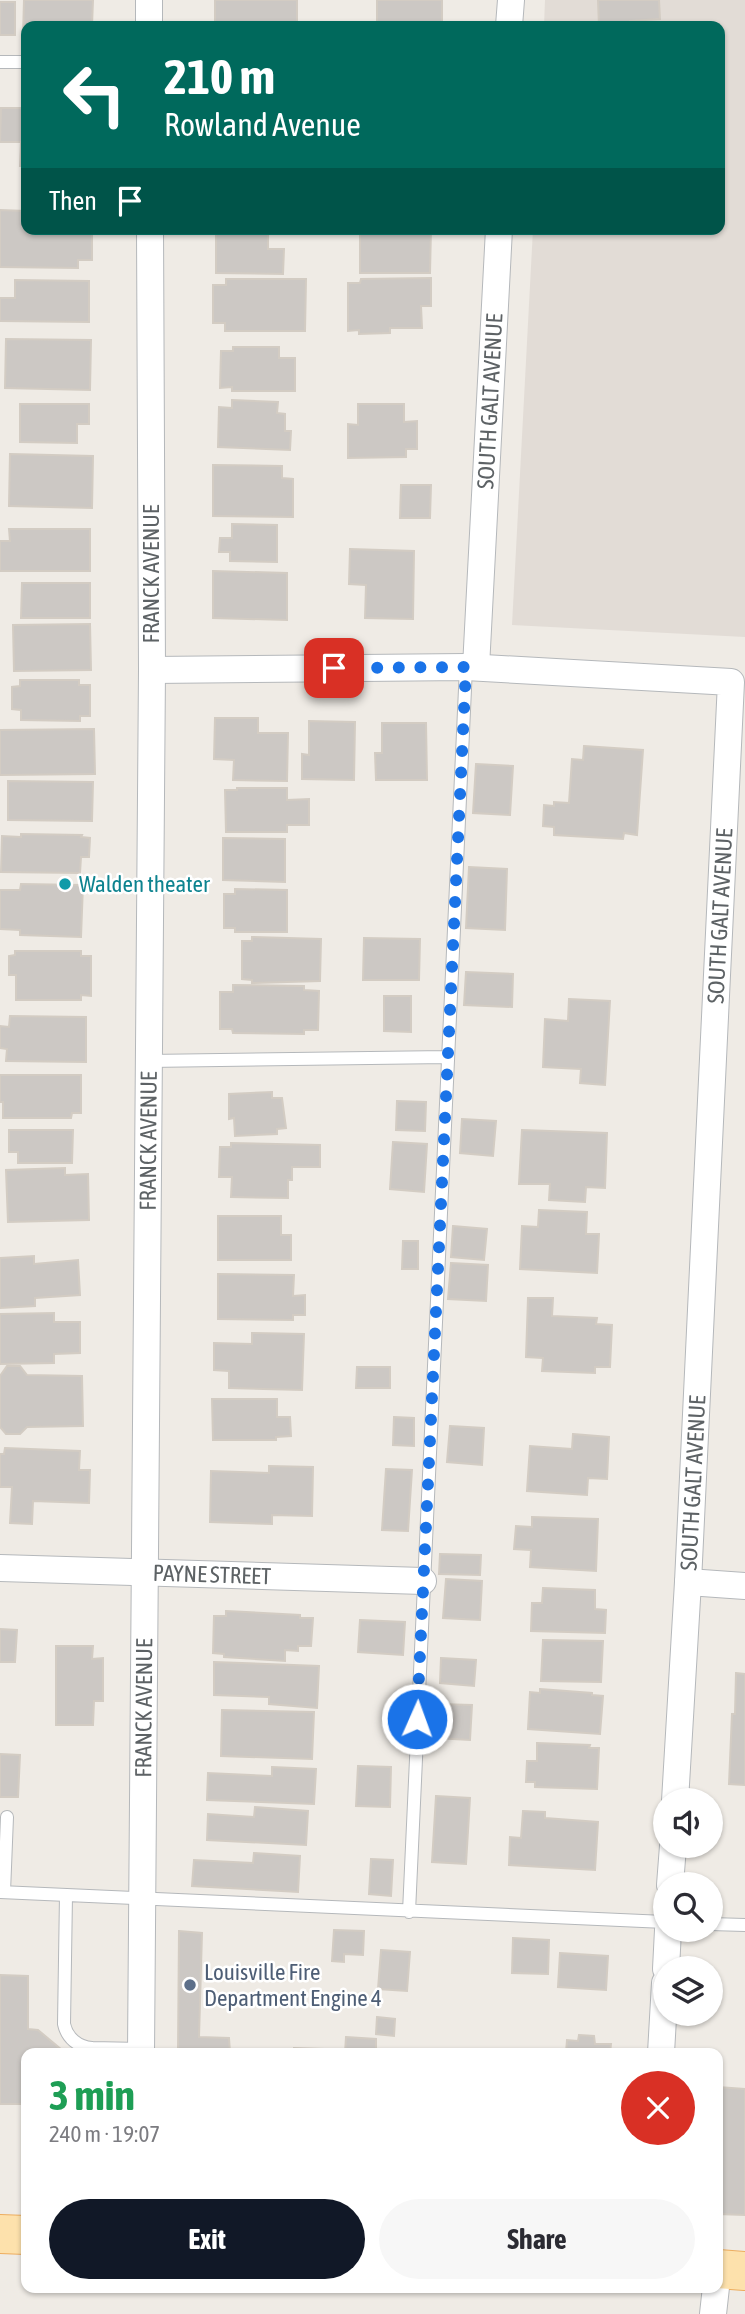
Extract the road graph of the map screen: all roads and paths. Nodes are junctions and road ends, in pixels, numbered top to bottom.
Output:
1 (149, 0) edge
2 (511, 0) edge
3 (149, 21) edge
4 (509, 21) edge
5 (0, 62) edge
6 (21, 62) edge
7 (150, 235) edge
8 (499, 235) edge
9 (471, 667) junction
10 (152, 670) junction
11 (447, 1057) junction
12 (148, 1061) junction
13 (0, 1568) edge
14 (144, 1573) junction
15 (423, 1581) junction
16 (688, 1582) junction
17 (745, 1586) edge
18 (677, 1788) edge
19 (7, 1817) dead end
20 (2, 1892) edge
21 (66, 1895) junction
22 (144, 1899) junction
23 (409, 1912) junction
24 (653, 1922) edge
25 (723, 1924) edge
26 (745, 1925) edge
27 (663, 2026) edge
28 (86, 2048) edge
29 (141, 2048) edge
30 (661, 2048) edge
31 (0, 2234) edge
32 (21, 2235) edge
33 (723, 2271) edge
34 (745, 2271) edge
35 (715, 2293) edge
36 (713, 2314) edge

1 - 3 street
2 - 4 street
5 - 6 lane
7 - 10 street, FRANCK AVENUE
8 - 9 street, SOUTH GALT AVENUE
9 - 10 street
9 - 11 lane
9 - 16 street, SOUTH GALT AVENUE
10 - 12 street, FRANCK AVENUE
11 - 12 lane
11 - 15 lane
12 - 14 street, FRANCK AVENUE
13 - 14 street, PAYNE STREET
14 - 15 street, PAYNE STREET
14 - 22 street, FRANCK AVENUE
15 - 23 lane
16 - 17 street
16 - 18 street, SOUTH GALT AVENUE
19 - 20 lane
20 - 21 lane
21 - 22 lane
21 - 28 lane
22 - 23 lane
22 - 29 street, FRANCK AVENUE
23 - 24 lane
25 - 26 lane
27 - 30 street
31 - 32 main road
33 - 34 main road
35 - 36 street

